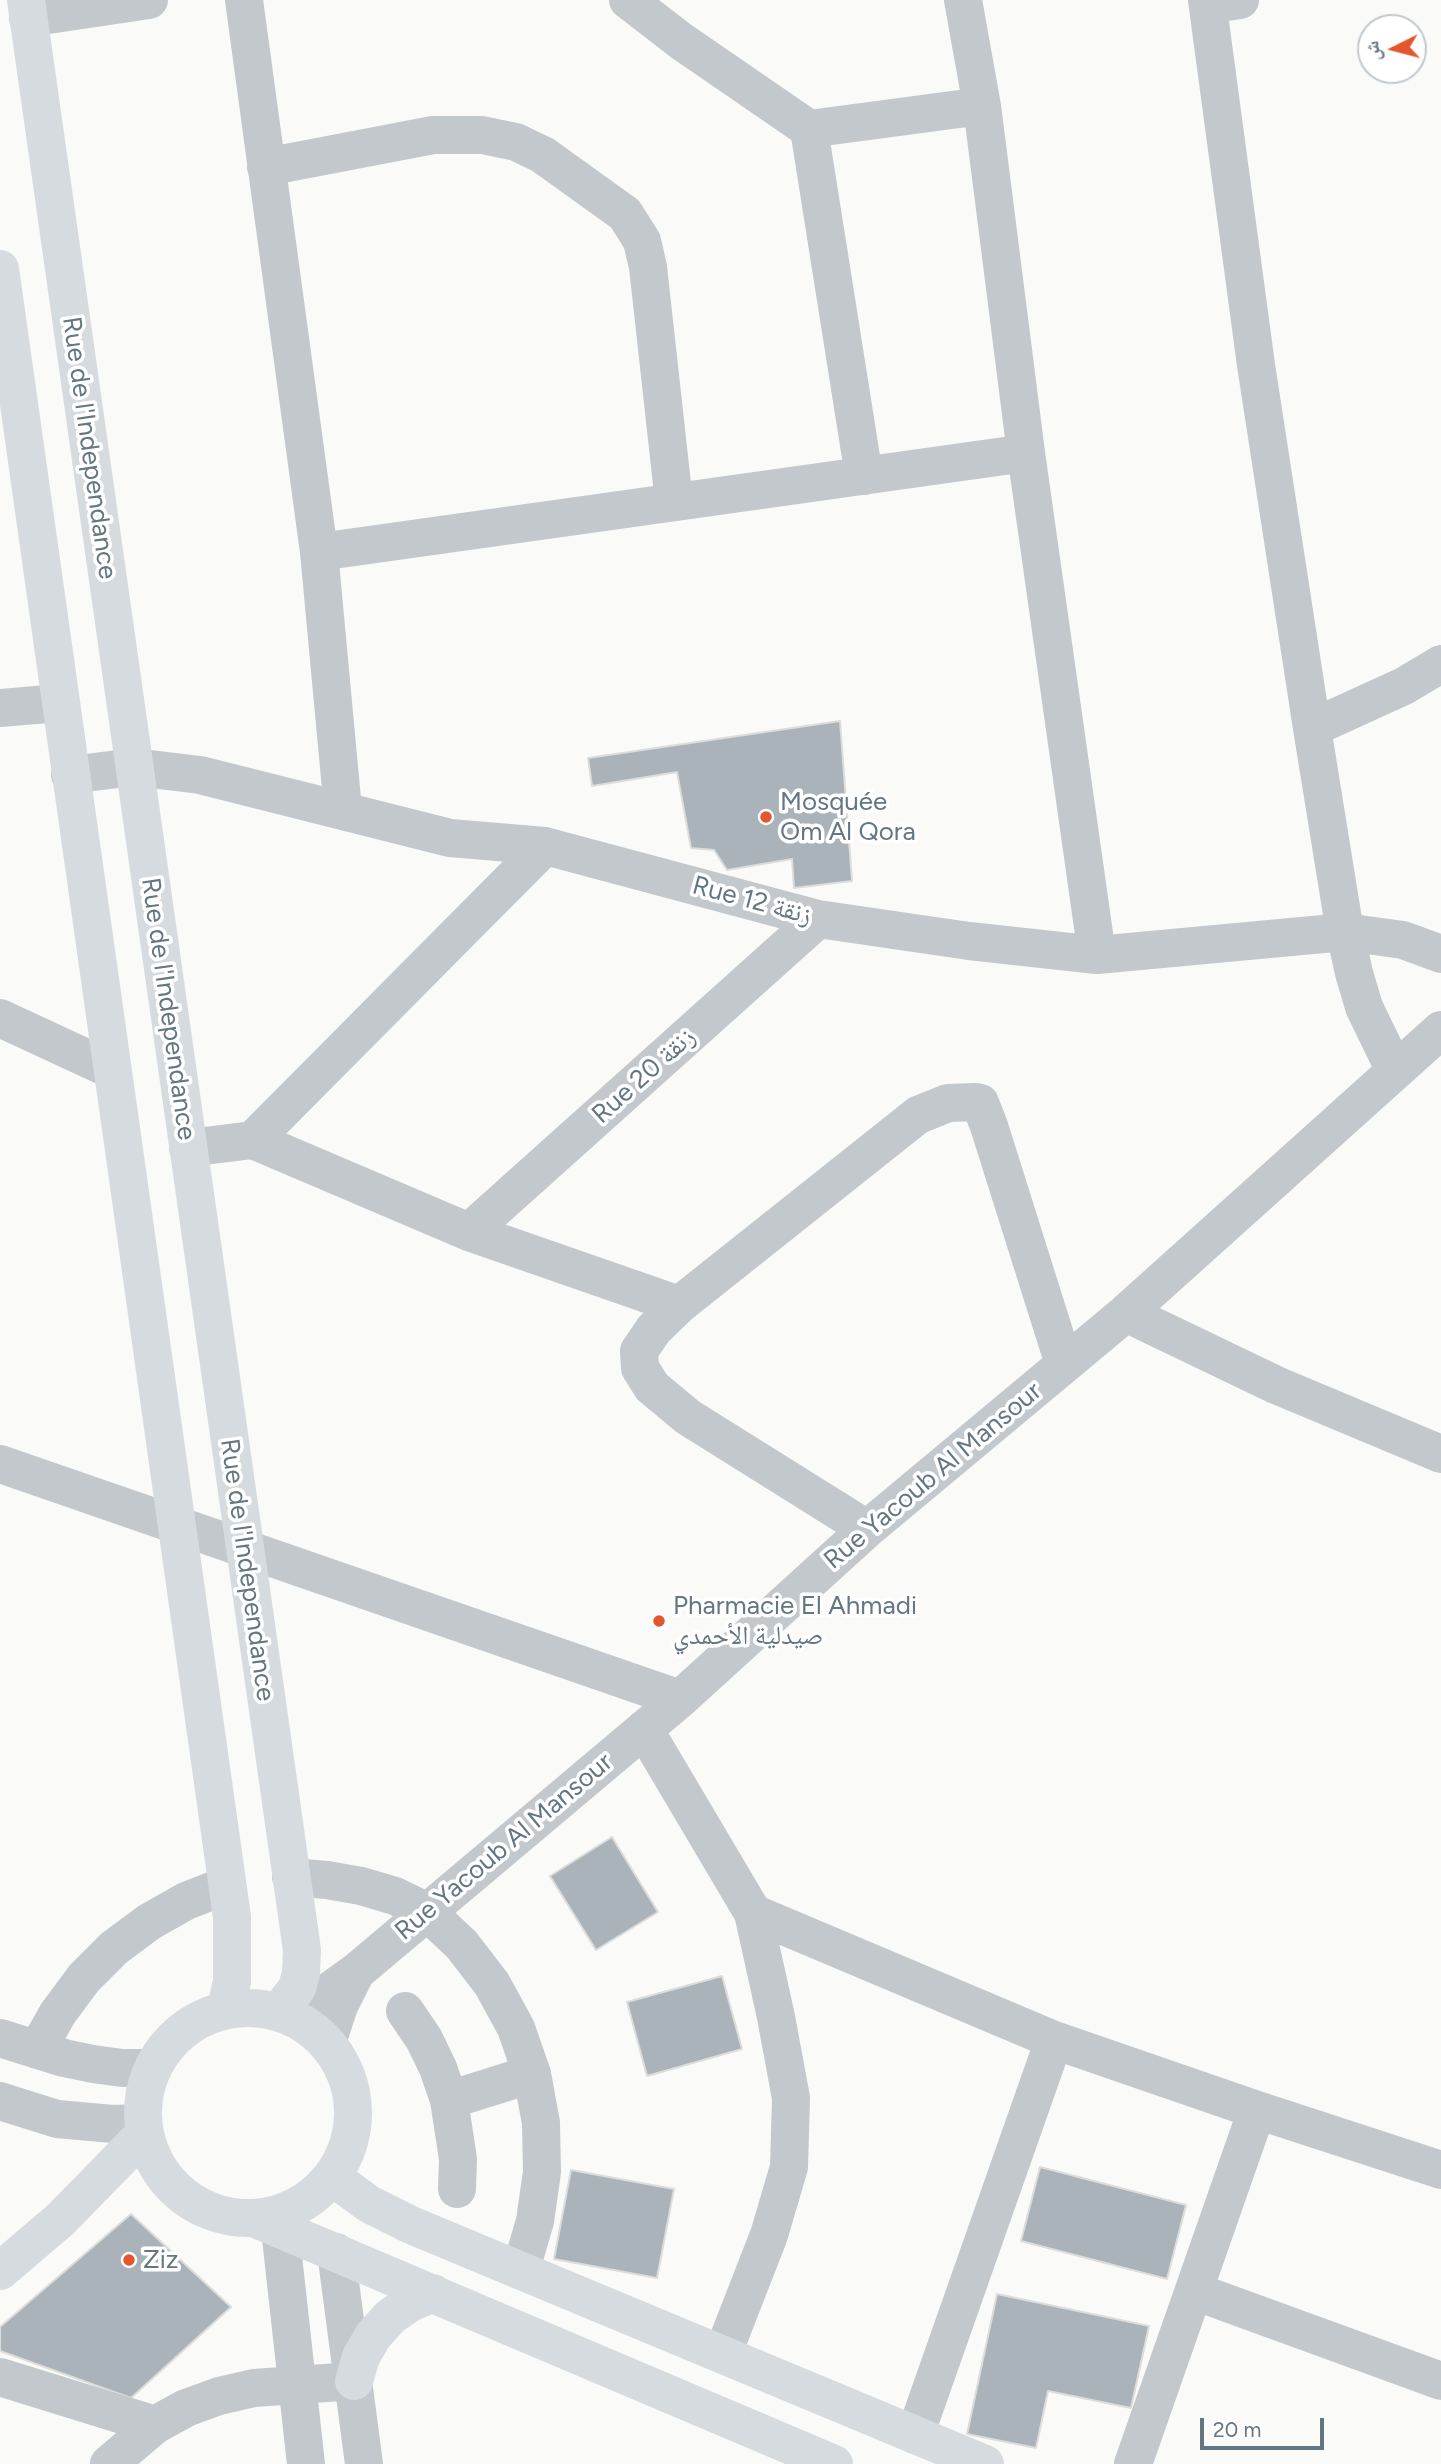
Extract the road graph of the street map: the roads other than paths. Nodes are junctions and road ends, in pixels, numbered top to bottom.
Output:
1 (149, 0) edge
2 (243, 0) edge
3 (628, 0) edge
4 (963, 0) edge
5 (1218, 2) edge
6 (27, 9) edge
7 (982, 106) junction
8 (809, 129) junction
9 (265, 167) junction
10 (0, 270) edge
11 (1026, 453) junction
12 (864, 476) junction
13 (674, 502) junction
14 (319, 552) junction
15 (1441, 664) edge
16 (59, 703) junction
17 (0, 708) edge
18 (1311, 729) junction
19 (134, 767) junction
20 (70, 775) junction
21 (343, 810) junction
22 (545, 846) junction
23 (818, 919) junction
24 (1345, 932) junction
25 (1441, 954) edge
26 (1097, 955) junction
27 (0, 1018) edge
28 (1441, 1030) edge
29 (112, 1070) junction
30 (1395, 1071) junction
31 (253, 1140) junction
32 (188, 1147) junction
33 (469, 1232) junction
34 (679, 1305) junction
35 (1126, 1313) junction
36 (1064, 1364) junction
37 (1441, 1454) edge
38 (0, 1464) edge
39 (176, 1524) junction
40 (867, 1530) junction
41 (243, 1547) junction
42 (680, 1699) junction
43 (644, 1729) junction
44 (291, 1877) junction
45 (227, 1885) junction
46 (426, 1911) junction
47 (753, 1913) junction
48 (356, 1972) junction
49 (226, 2009) junction
50 (405, 2011) dead end
51 (285, 2014) junction
52 (0, 2038) edge
53 (1054, 2040) junction
54 (327, 2043) junction
55 (37, 2050) junction
56 (152, 2068) junction
57 (532, 2074) junction
58 (449, 2100) junction
59 (0, 2101) edge
60 (1257, 2110) junction
61 (143, 2129) junction
62 (1441, 2170) edge
63 (332, 2177) junction
64 (165, 2179) junction
65 (457, 2189) dead end
66 (61, 2219) junction
67 (268, 2224) junction
68 (336, 2252) junction
69 (521, 2269) junction
70 (0, 2271) edge
71 (1194, 2291) junction
72 (433, 2294) junction
73 (723, 2353) junction
74 (0, 2377) edge
75 (354, 2381) junction
76 (1441, 2381) edge
77 (297, 2385) junction
78 (155, 2425) junction
79 (915, 2435) junction
80 (109, 2464) edge
81 (306, 2464) edge
82 (364, 2464) edge
83 (834, 2464) edge
84 (985, 2464) edge
85 (1133, 2464) edge

1 - 6 street
2 - 9 street
3 - 8 street
4 - 7 street
5 - 18 street
6 - 19 main road, Rue de l'Independance
7 - 8 street
7 - 11 street
8 - 12 street
9 - 13 street
9 - 14 street
10 - 16 main road
11 - 12 street
11 - 26 street
12 - 13 street
13 - 14 street
14 - 21 street
15 - 18 street
16 - 17 street
16 - 20 main road
18 - 24 street
19 - 20 street, Rue 12 زنقة
19 - 21 street, Rue 12 زنقة
19 - 32 main road, Rue de l'Independance
20 - 29 main road
21 - 22 street, Rue 12 زنقة
22 - 23 street, Rue 12 زنقة
22 - 31 street
23 - 26 street, Rue 12 زنقة
23 - 33 street, Rue 20 زنقة
24 - 25 street, Rue 12 زنقة
24 - 26 street, Rue 12 زنقة
24 - 30 street
27 - 29 street
28 - 30 street, Rue Yacoub Al Mansour
29 - 39 main road
30 - 35 street, Rue Yacoub Al Mansour
31 - 32 street
31 - 33 street
32 - 41 main road, Rue de l'Independance
33 - 34 street
34 - 36 street
34 - 40 street
35 - 36 street, Rue Yacoub Al Mansour
35 - 37 street
36 - 40 street, Rue Yacoub Al Mansour
38 - 39 street
39 - 41 street
39 - 45 main road
40 - 42 street, Rue Yacoub Al Mansour
41 - 42 street
41 - 44 main road, Rue de l'Independance
42 - 43 street, Rue Yacoub Al Mansour
43 - 46 street, Rue Yacoub Al Mansour
43 - 47 street
44 - 46 street
44 - 51 main road, Rue de l'Independance
45 - 49 main road
45 - 55 street
46 - 48 street, Rue Yacoub Al Mansour
46 - 57 street
47 - 53 street
47 - 73 street
48 - 51 street, Rue Yacoub Al Mansour
48 - 54 street, Rue Yacoub Al Mansour
49 - 51 main road
49 - 56 main road
50 - 58 street
51 - 54 main road
52 - 55 street
53 - 60 street
53 - 79 street
54 - 63 main road
55 - 56 street
56 - 61 main road
57 - 58 street
57 - 69 street
58 - 65 street
59 - 61 street
60 - 62 street
60 - 71 street
61 - 64 main road
61 - 66 main road
63 - 67 main road
63 - 69 main road
64 - 66 main road
64 - 67 main road
66 - 70 main road
67 - 68 main road
67 - 77 street
68 - 72 main road
68 - 75 street
69 - 73 main road
71 - 76 street
71 - 85 street
72 - 75 main road
72 - 83 main road
73 - 79 main road
74 - 78 street
75 - 77 street
75 - 82 street
77 - 78 street
77 - 81 street
78 - 80 street
79 - 84 main road

